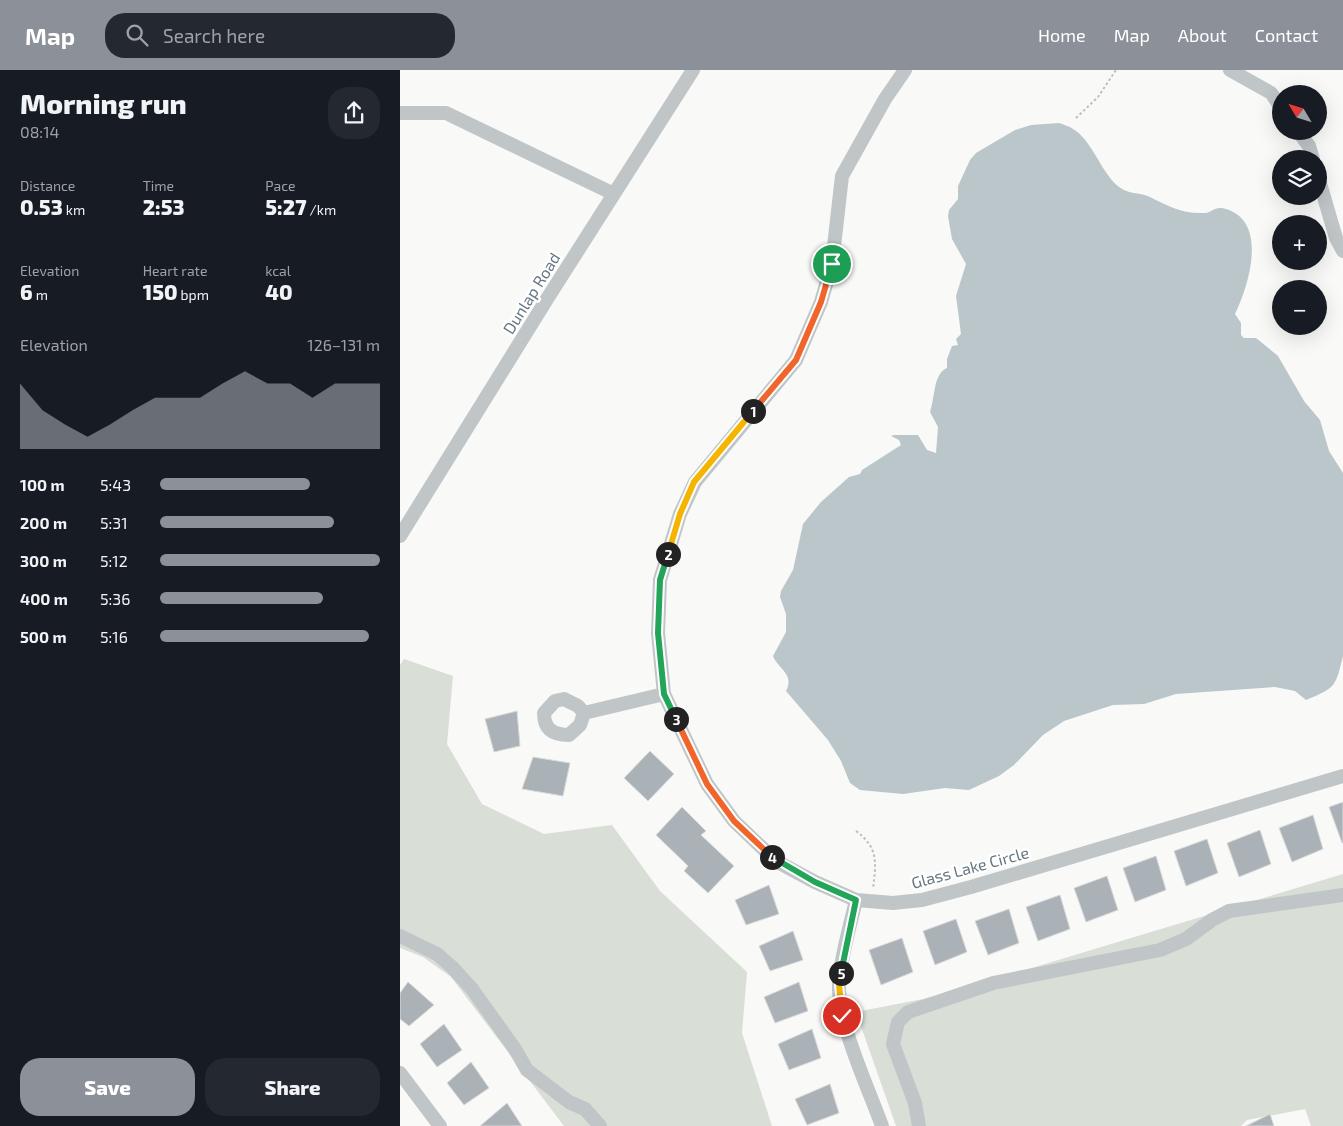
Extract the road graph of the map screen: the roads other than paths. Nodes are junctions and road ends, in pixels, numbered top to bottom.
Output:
1 (694, 70) edge
2 (906, 70) edge
3 (1230, 70) edge
4 (1272, 94) edge
5 (400, 113) edge
6 (614, 194) junction
7 (1326, 205) edge
8 (1343, 251) edge
9 (400, 536) edge
10 (664, 694) junction
11 (584, 713) dead end
12 (1343, 776) edge
13 (1343, 895) edge
14 (856, 900) junction
15 (400, 936) edge
16 (400, 1073) edge
17 (440, 1126) edge
18 (600, 1126) edge
19 (882, 1126) edge
20 (919, 1126) edge

1 - 6 street, Dunlap Road
2 - 10 street, Glass Lake Circle
3 - 4 street
5 - 6 street
6 - 9 street, Dunlap Road
7 - 8 street
10 - 11 street
10 - 14 street, Glass Lake Circle
12 - 14 street, Glass Lake Circle
13 - 20 street
14 - 19 street
15 - 18 street
16 - 17 street

